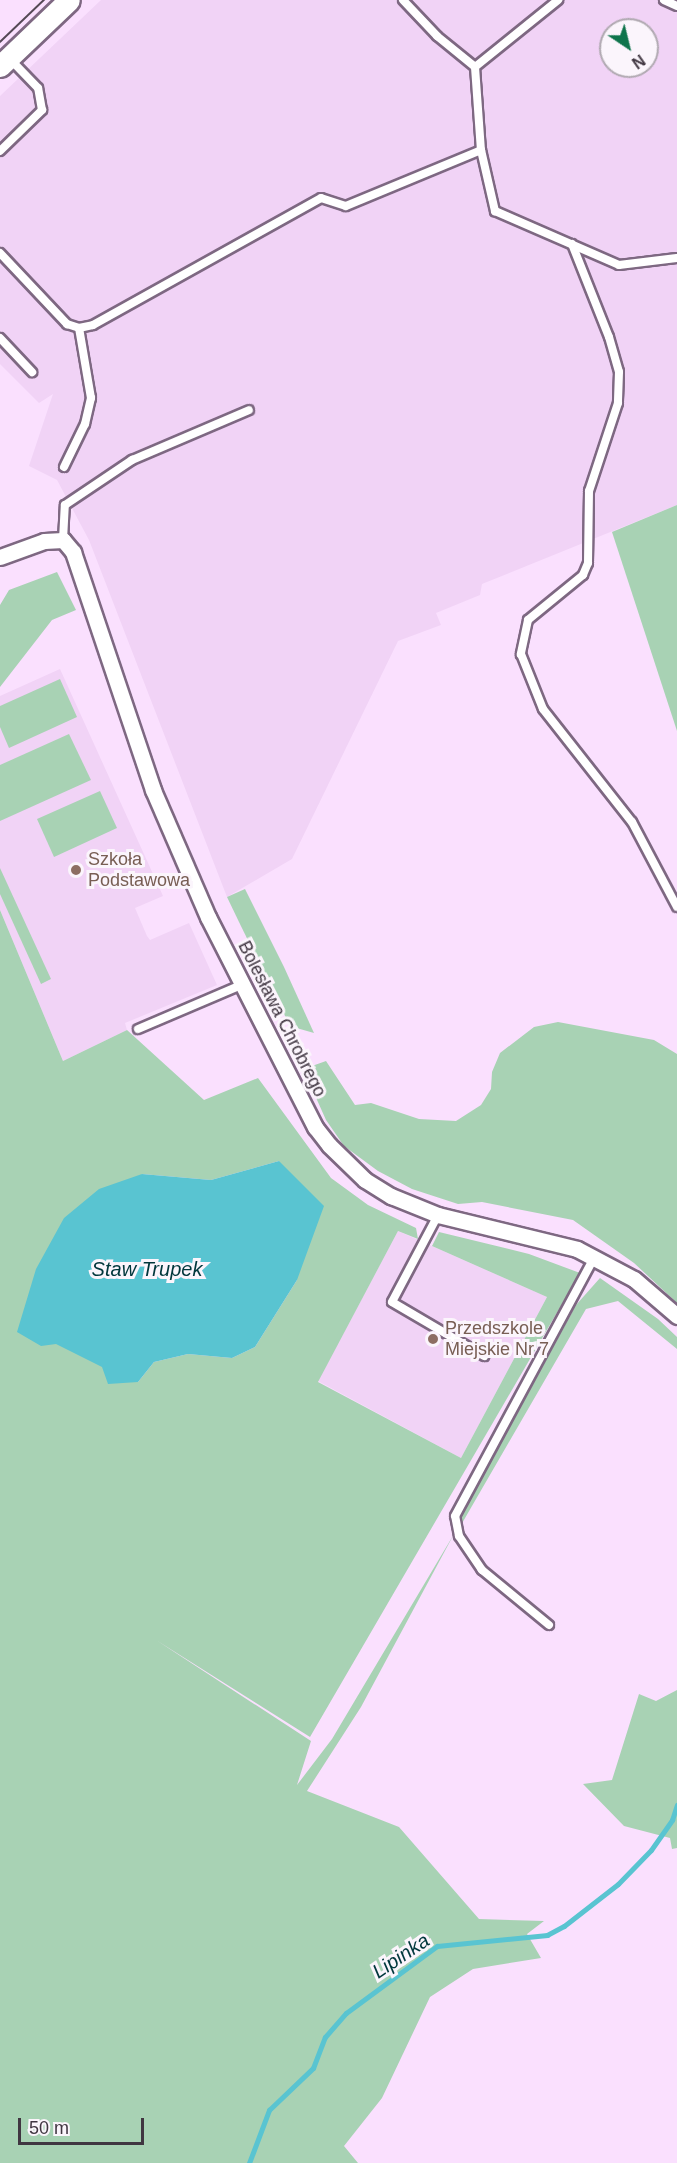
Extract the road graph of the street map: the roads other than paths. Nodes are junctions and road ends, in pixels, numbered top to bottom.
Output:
1 (69, 0) edge
2 (403, 0) edge
3 (558, 0) edge
4 (664, 0) edge
5 (677, 6) edge
6 (4, 62) edge
7 (475, 67) junction
8 (481, 150) junction
9 (0, 151) edge
10 (572, 244) junction
11 (0, 253) edge
12 (677, 258) edge
13 (80, 328) junction
14 (0, 338) edge
15 (32, 372) dead end
16 (249, 410) dead end
17 (64, 467) dead end
18 (63, 540) junction
19 (0, 557) edge
20 (677, 908) edge
21 (241, 985) junction
22 (138, 1029) dead end
23 (438, 1215) junction
24 (595, 1257) junction
25 (677, 1316) edge
26 (484, 1356) dead end
27 (549, 1626) dead end

1 - 6 street
2 - 7 lane
3 - 7 lane
4 - 5 lane
6 - 9 lane
7 - 8 lane
8 - 10 lane
8 - 13 lane
10 - 12 lane
10 - 20 lane
11 - 13 lane
13 - 17 lane
14 - 15 lane
16 - 18 lane
18 - 19 street
18 - 21 street, Bolesława Chrobrego
21 - 22 lane
21 - 23 street, Bolesława Chrobrego
23 - 24 street, Bolesława Chrobrego
23 - 26 lane
24 - 25 street, Bolesława Chrobrego
24 - 27 lane

